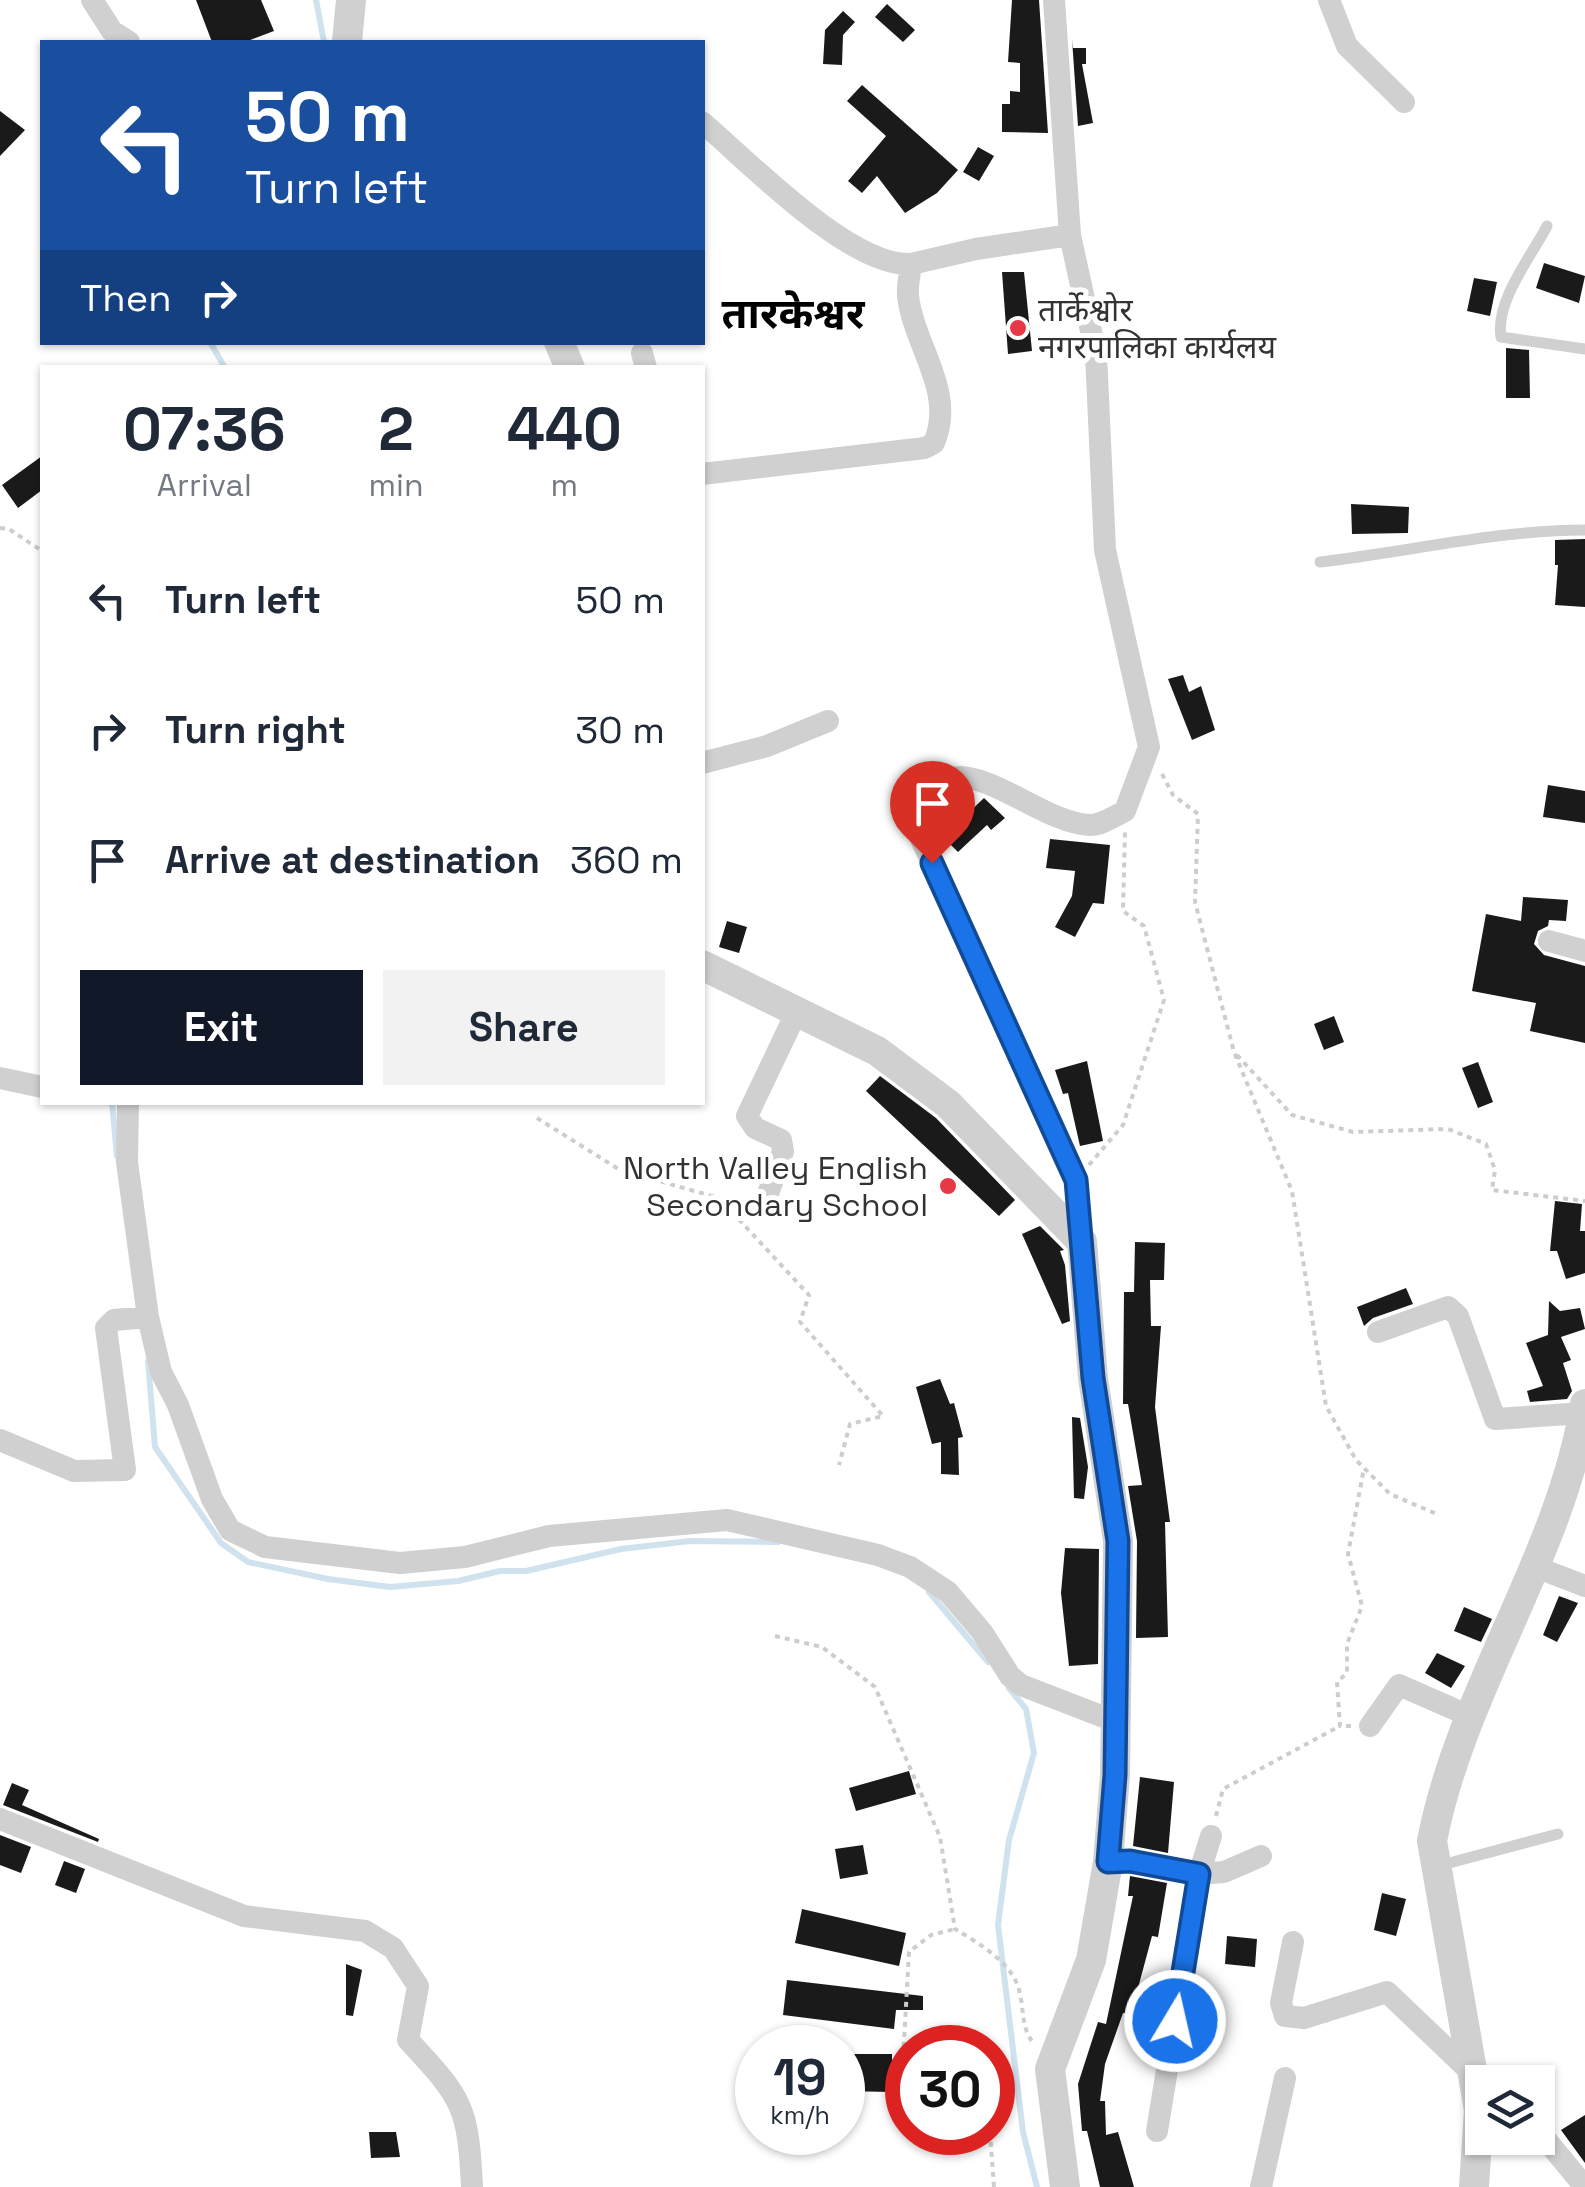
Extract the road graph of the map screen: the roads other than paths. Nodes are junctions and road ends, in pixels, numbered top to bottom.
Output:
1 (92, 0) edge
2 (351, 0) edge
3 (1054, 0) edge
4 (1329, 0) edge
5 (126, 40) edge
6 (347, 40) edge
7 (1404, 102) dead end
8 (705, 125) edge
9 (1547, 226) dead end
10 (1070, 235) junction
11 (911, 264) junction
12 (1585, 349) edge
13 (705, 474) edge
14 (1585, 530) edge
15 (1320, 562) dead end
16 (828, 721) dead end
17 (705, 761) edge
18 (1550, 940) dead end
19 (1585, 951) edge
20 (705, 966) edge
21 (797, 1012) junction
22 (0, 1078) edge
23 (40, 1087) edge
24 (128, 1105) edge
25 (763, 1208) dead end
26 (1082, 1242) junction
27 (148, 1317) junction
28 (1378, 1332) dead end
29 (1584, 1409) edge
30 (0, 1440) edge
31 (1533, 1566) junction
32 (1585, 1586) edge
33 (1472, 1717) junction
34 (1114, 1721) junction
35 (1370, 1726) road end
36 (0, 1819) edge
37 (1558, 1834) dead end
38 (1211, 1836) road end
39 (1261, 1856) dead end
40 (1108, 1862) junction
41 (1434, 1867) junction
42 (1199, 1874) junction
43 (1293, 1942) dead end
44 (1471, 2065) edge
45 (1465, 2066) edge
46 (1285, 2078) dead end
47 (1157, 2131) dead end
48 (1555, 2151) edge
49 (1476, 2155) edge
50 (472, 2187) edge
51 (1065, 2187) edge
52 (1261, 2187) edge
53 (1474, 2187) edge
54 (1585, 2187) edge

1 - 5 street
2 - 6 street
3 - 10 street
4 - 7 street
8 - 11 street
9 - 12 lane
10 - 11 street
10 - 26 street
11 - 13 street
14 - 15 lane
16 - 17 street
18 - 19 street
20 - 21 street
21 - 25 street
21 - 26 street
22 - 23 street
24 - 27 street
26 - 34 street
27 - 30 street
27 - 34 street
28 - 29 street
29 - 31 street
31 - 32 street
31 - 33 street
33 - 35 street
33 - 41 street
34 - 40 street
36 - 50 street
37 - 41 lane
38 - 42 street
39 - 42 street
40 - 42 street
40 - 51 street
41 - 44 street
42 - 47 street
43 - 45 street
46 - 52 street
48 - 54 street
49 - 53 street

